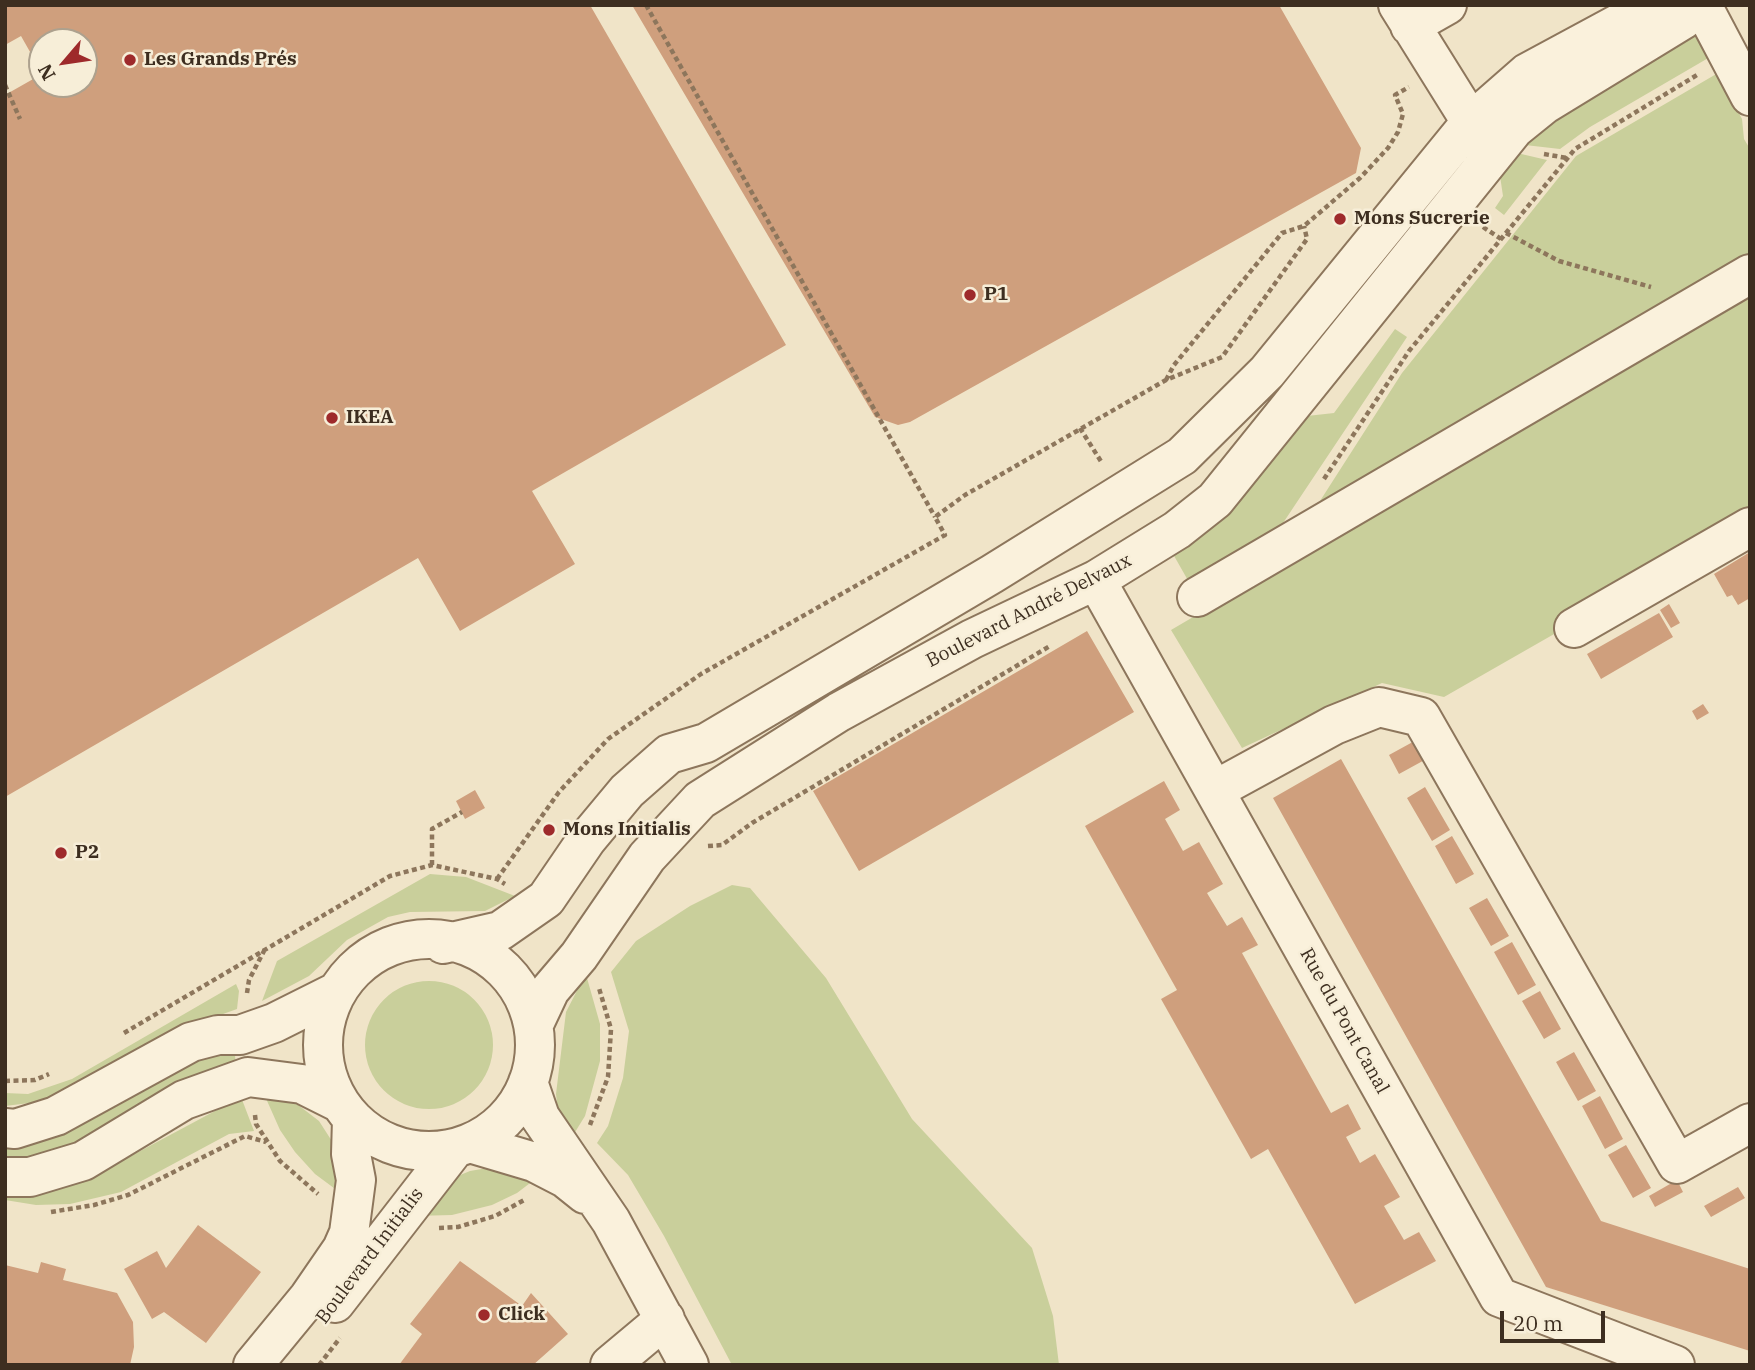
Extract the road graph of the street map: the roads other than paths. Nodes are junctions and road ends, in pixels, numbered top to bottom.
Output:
1 (1447, 5) edge
2 (1653, 5) edge
3 (1692, 5) edge
4 (1702, 5) edge
5 (1404, 15) edge
6 (1750, 96) edge
7 (1471, 122) junction
8 (1501, 145) junction
9 (1750, 274) edge
10 (1750, 527) edge
11 (1096, 580) junction
12 (1197, 597) dead end
13 (1574, 628) dead end
14 (1215, 790) junction
15 (443, 944) junction
16 (332, 994) junction
17 (534, 1024) junction
18 (528, 1082) junction
19 (345, 1111) junction
20 (1750, 1122) edge
21 (5, 1128) edge
22 (462, 1146) junction
23 (5, 1177) edge
24 (611, 1221) junction
25 (664, 1320) junction
26 (253, 1365) edge
27 (286, 1365) edge
28 (610, 1365) edge
29 (689, 1365) edge
30 (1675, 1365) edge

1 - 5 street
2 - 7 street
3 - 8 street, Boulevard André Delvaux
4 - 6 street
5 - 7 street
7 - 8 street
7 - 15 street
8 - 11 street, Boulevard André Delvaux
9 - 12 street
10 - 13 street
11 - 14 street, Rue du Pont Canal
11 - 17 street, Boulevard André Delvaux
14 - 20 street
14 - 30 street, Rue du Pont Canal
15 - 16 street
15 - 17 street
16 - 19 street
16 - 21 street
17 - 18 street
18 - 22 street
18 - 24 street
19 - 22 street
19 - 23 street
19 - 26 street, Boulevard Initialis
22 - 24 street
22 - 27 street, Boulevard Initialis
24 - 25 street
25 - 28 street
25 - 29 street

